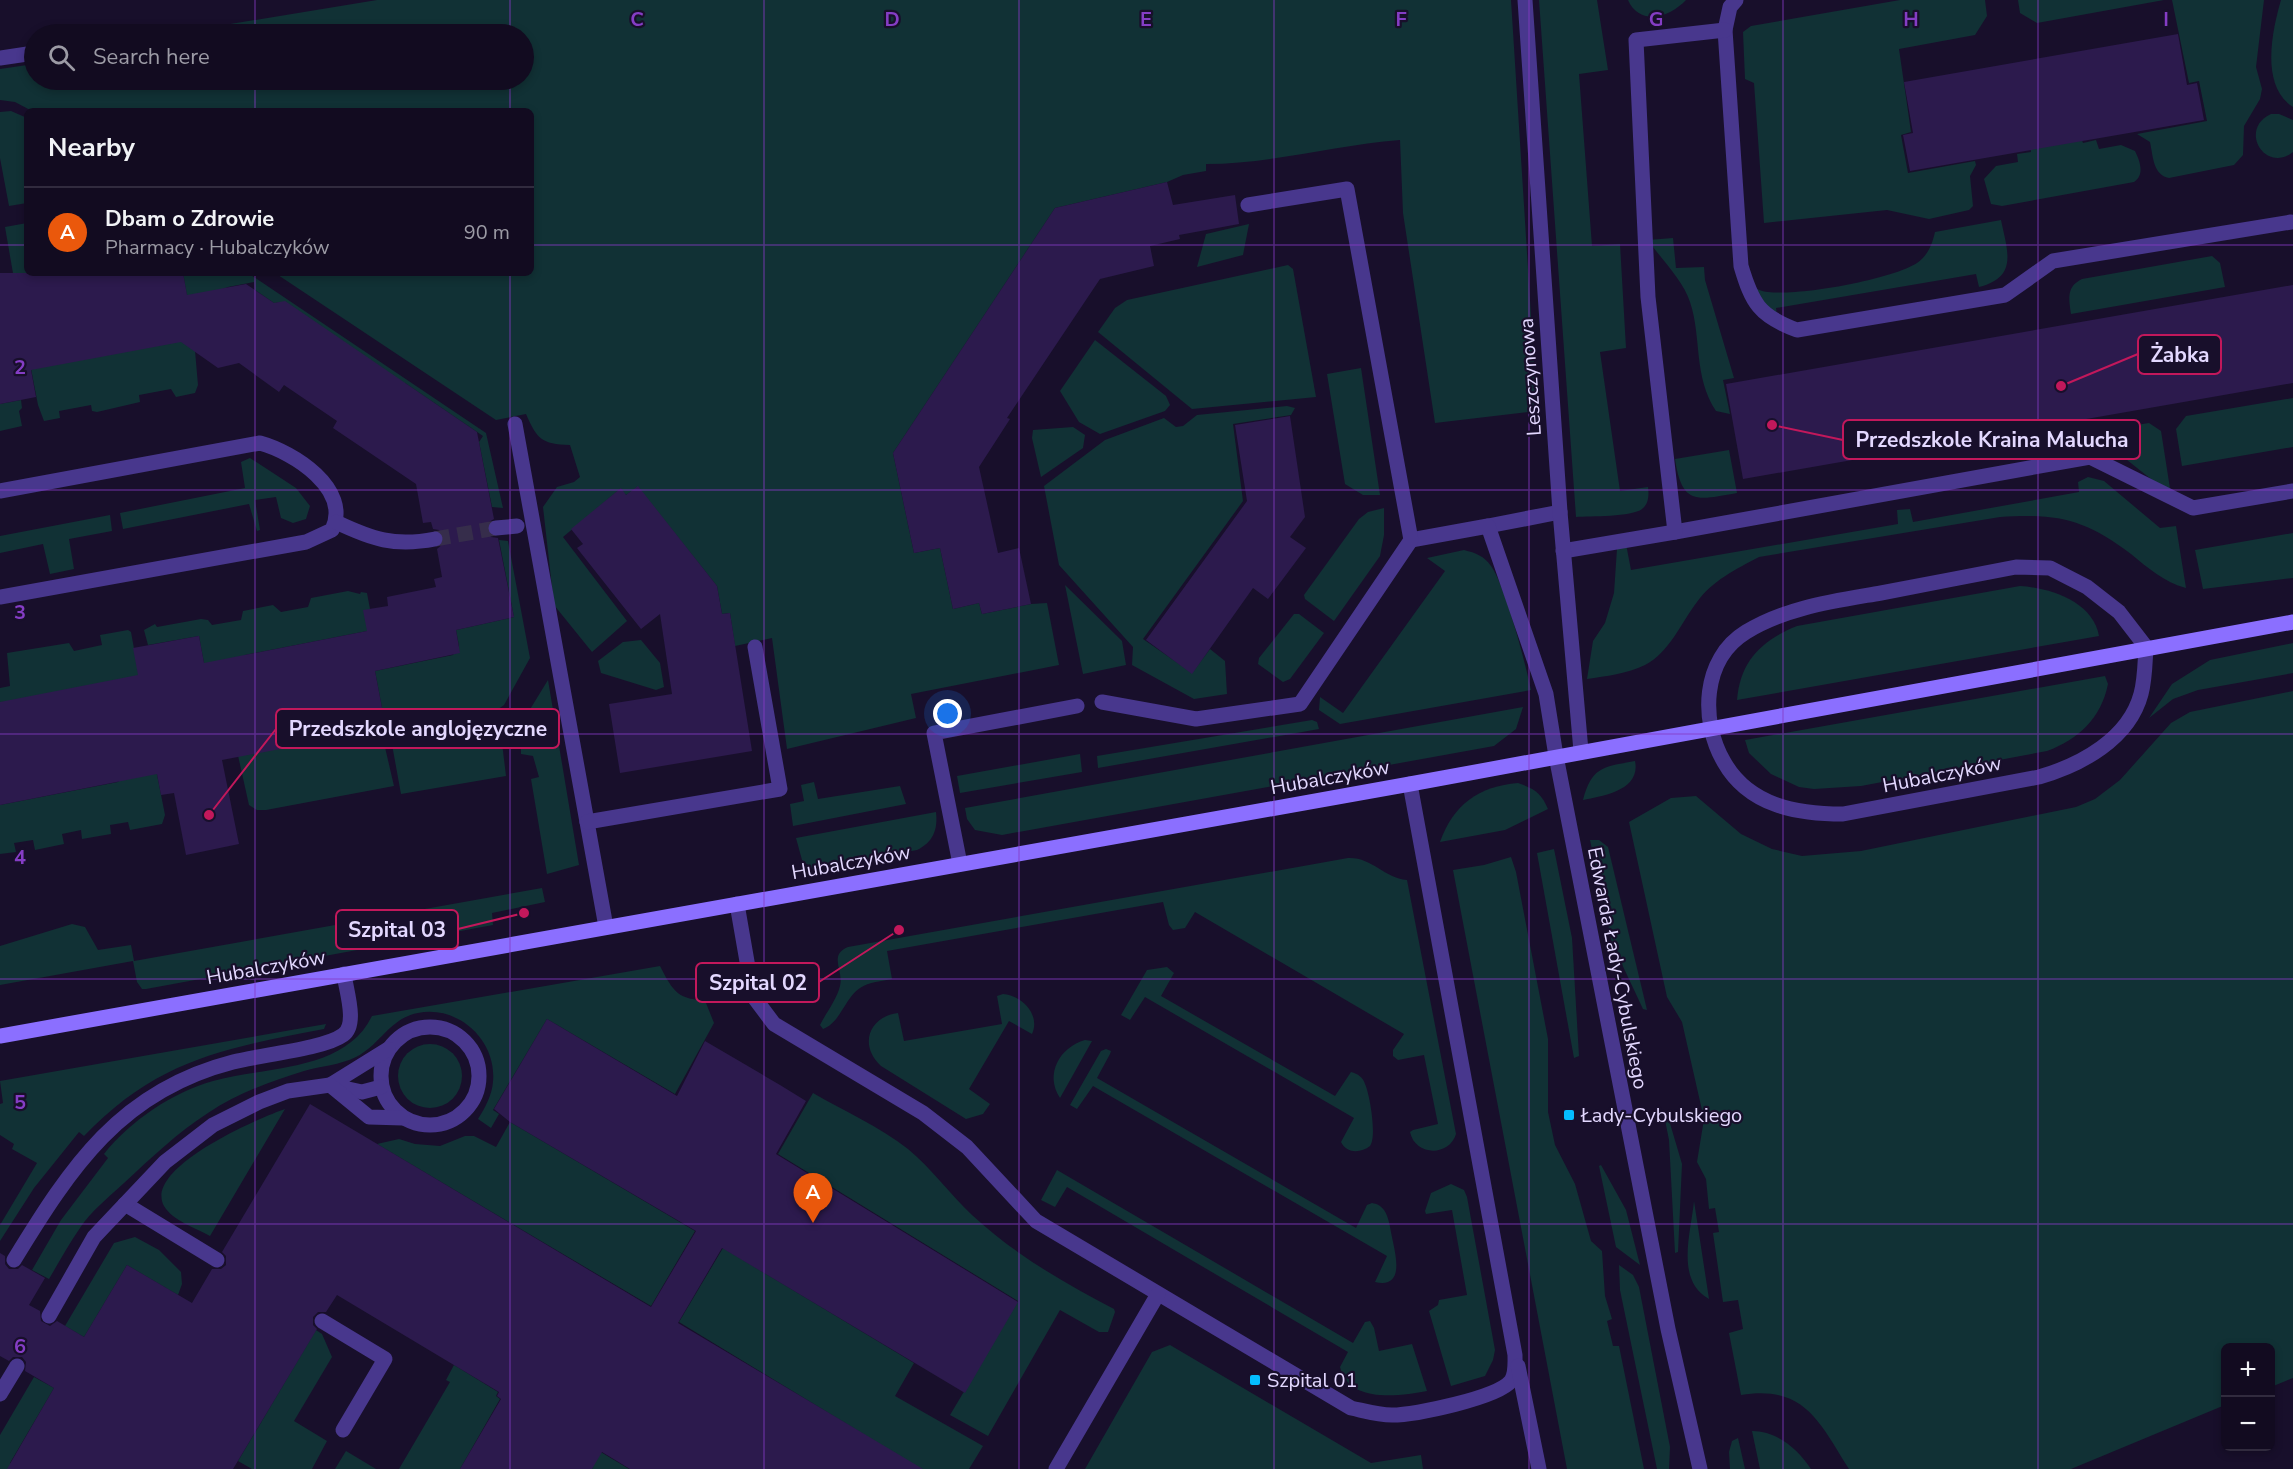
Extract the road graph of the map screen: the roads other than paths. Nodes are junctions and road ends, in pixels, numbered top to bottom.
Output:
1 (1525, 0) edge
2 (1736, 0) edge
3 (1725, 30) junction
4 (24, 54) edge
5 (0, 58) edge
6 (1248, 205) dead end
7 (2291, 222) dead end
8 (514, 424) dead end
9 (0, 491) edge
10 (2293, 491) edge
11 (1560, 512) junction
12 (336, 522) junction
13 (518, 525) dead end
14 (1488, 526) junction
15 (496, 528) tunnel mouth
16 (1675, 532) junction
17 (435, 539) tunnel mouth
18 (1411, 540) junction
19 (1563, 551) junction
20 (0, 597) edge
21 (2293, 622) edge
22 (755, 647) dead end
23 (2146, 647) junction
24 (1102, 702) dead end
25 (1077, 706) dead end
26 (1709, 729) junction
27 (1581, 751) junction
28 (1556, 756) junction
29 (1410, 784) junction
30 (587, 822) junction
31 (960, 864) junction
32 (737, 904) junction
33 (606, 927) junction
34 (344, 974) junction
35 (0, 1036) edge
36 (388, 1049) junction
37 (330, 1085) junction
38 (381, 1087) junction
39 (403, 1118) junction
40 (125, 1204) junction
41 (14, 1260) dead end
42 (217, 1260) dead end
43 (1158, 1294) junction
44 (49, 1316) dead end
45 (322, 1321) dead end
46 (1515, 1354) junction
47 (17, 1366) dead end
48 (0, 1394) edge
49 (343, 1430) dead end
50 (1056, 1469) edge
51 (1539, 1469) edge
52 (1700, 1469) edge

1 - 11 street, Leszczynowa
2 - 3 street
3 - 7 street
3 - 16 street
4 - 5 street
6 - 18 street
8 - 30 street
9 - 12 street
10 - 16 street
11 - 14 street
11 - 19 street, Leszczynowa
12 - 17 street
12 - 20 street
13 - 15 street
14 - 18 street
14 - 28 street, Edwarda Łady-Cybulskiego
16 - 19 street
18 - 24 street
19 - 27 street, Leszczynowa
21 - 23 street, Hubalczyków
22 - 30 street
23 - 26 street, Hubalczyków
23 - 26 street, Hubalczyków
23 - 26 street, Hubalczyków
25 - 31 street
26 - 27 street, Hubalczyków
27 - 28 street, Hubalczyków
28 - 29 street, Hubalczyków
28 - 52 street, Edwarda Łady-Cybulskiego
29 - 31 street, Hubalczyków
29 - 46 street
30 - 33 street
31 - 32 street, Hubalczyków
32 - 33 street, Hubalczyków
32 - 43 street
33 - 34 street, Hubalczyków
34 - 35 street, Hubalczyków
34 - 41 street
36 - 37 street
36 - 38 street
36 - 39 street
37 - 38 street
37 - 39 street
37 - 40 street
38 - 39 street
40 - 42 street
40 - 44 street
43 - 46 street
43 - 50 street
45 - 49 street
46 - 51 street
47 - 48 street

